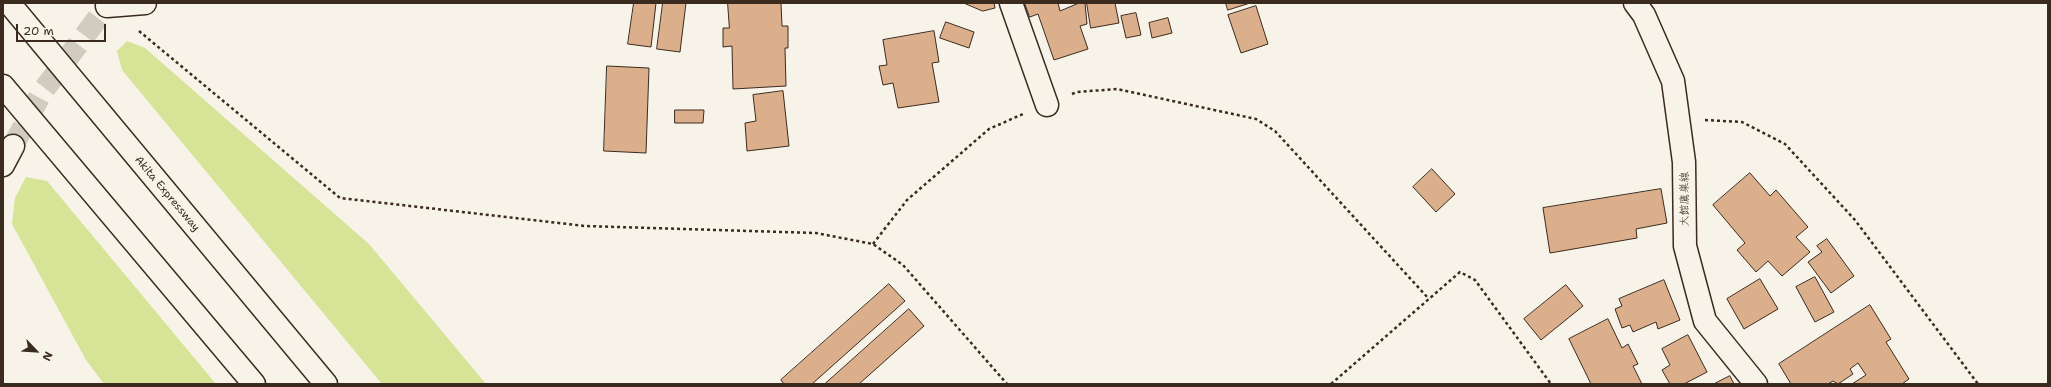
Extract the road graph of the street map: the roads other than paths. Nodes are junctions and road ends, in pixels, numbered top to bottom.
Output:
1 (9, 3) edge
2 (145, 3) edge
3 (1010, 3) edge
4 (1635, 3) edge
5 (108, 4) edge
6 (3, 86) edge
7 (1047, 105) road end
8 (254, 384) edge
9 (326, 384) edge
10 (1756, 384) edge

1 - 9 main road, Akita Expressway
2 - 5 main road
3 - 7 main road
4 - 10 main road, 大館鷹巣線
6 - 8 main road

